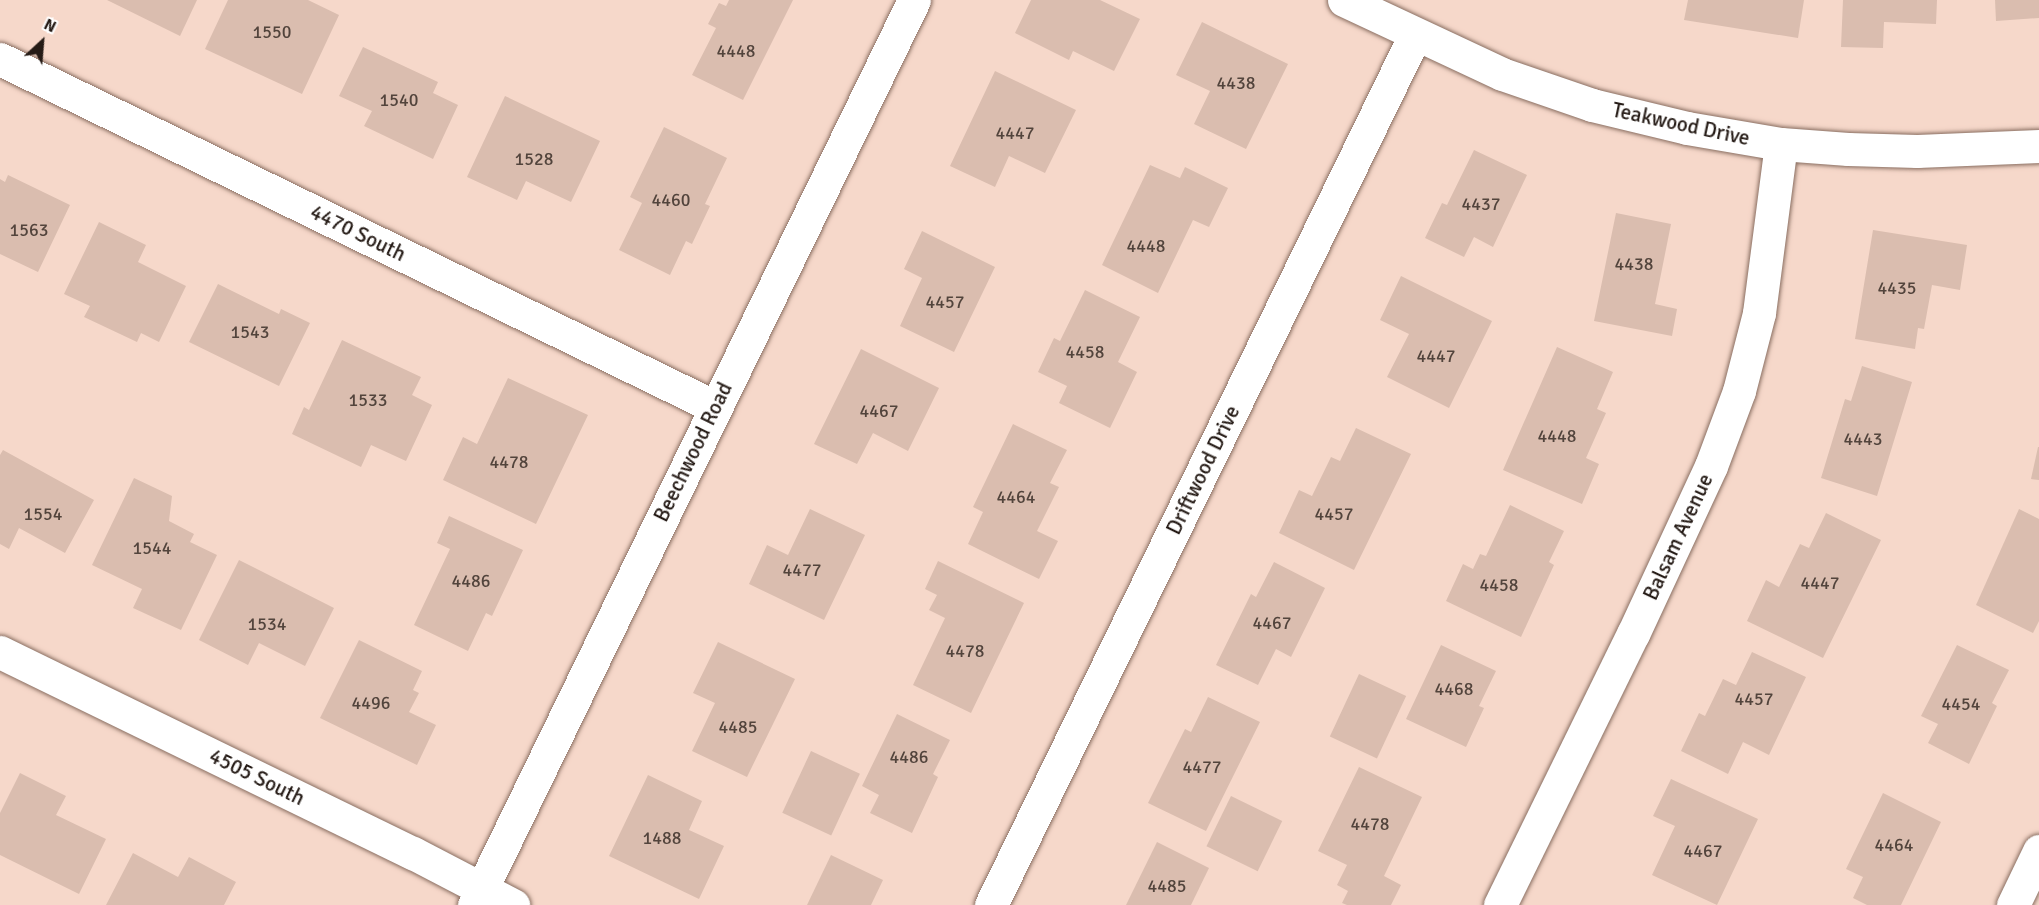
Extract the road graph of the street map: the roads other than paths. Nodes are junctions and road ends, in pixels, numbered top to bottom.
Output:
1 (914, 0) edge
2 (1344, 0) edge
3 (1415, 35) junction
4 (0, 59) edge
5 (1781, 144) junction
6 (2039, 146) edge
7 (715, 406) junction
8 (0, 652) edge
9 (2039, 851) edge
10 (478, 897) edge
11 (513, 905) edge
12 (991, 905) edge
13 (1500, 905) edge
14 (2013, 905) edge

1 - 7 street, Beechwood Road
2 - 3 street, Teakwood Drive
3 - 5 street, Teakwood Drive
3 - 12 street, Driftwood Drive
4 - 7 street, 4470 South
5 - 6 street, Teakwood Drive
5 - 13 street, Balsam Avenue
7 - 10 street, Beechwood Road
8 - 10 street, 4505 South
9 - 14 street
10 - 11 street, 4505 South

